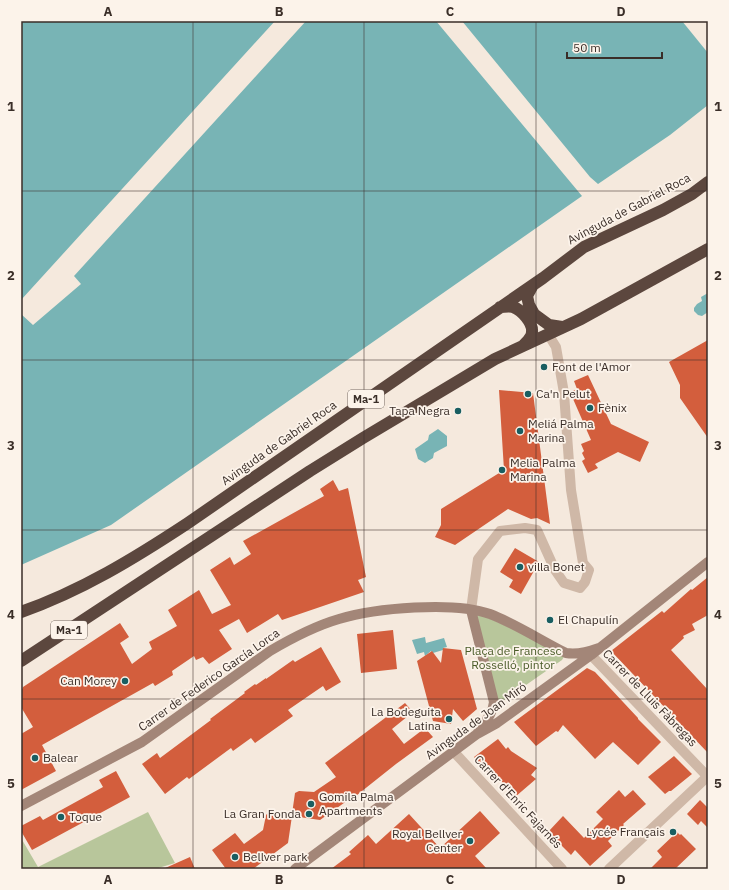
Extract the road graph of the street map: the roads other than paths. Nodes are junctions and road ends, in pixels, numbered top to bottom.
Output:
1 (708, 182) edge
2 (708, 249) edge
3 (534, 284) junction
4 (500, 307) junction
5 (562, 328) junction
6 (548, 334) junction
7 (522, 346) junction
8 (708, 562) edge
9 (471, 610) junction
10 (21, 612) edge
11 (599, 648) junction
12 (591, 655) junction
13 (21, 661) edge
14 (476, 734) junction
15 (454, 752) junction
16 (708, 776) edge
17 (21, 806) edge
18 (295, 869) edge
19 (562, 869) edge
20 (609, 869) edge

1 - 3 highway, Avinguda de Gabriel Roca / Ma-1
2 - 5 highway, Ma-1
3 - 4 highway, Avinguda de Gabriel Roca / Ma-1
3 - 5 highway
4 - 7 highway
4 - 10 highway, Avinguda de Gabriel Roca / Ma-1
5 - 6 highway, Ma-1
6 - 7 highway, Ma-1
6 - 9 street
7 - 13 highway, Ma-1
8 - 11 street, Avinguda de Joan Miró
9 - 11 street
9 - 14 street
9 - 17 street, Carrer de Federico García Lorca
11 - 12 street, Avinguda de Joan Miró
12 - 14 street, Avinguda de Joan Miró
12 - 16 street, Carrer de Lluis Fàbregas
14 - 15 street, Avinguda de Joan Miró
15 - 18 street, Avinguda de Joan Miró
15 - 19 street, Carrer d'Enric Fajarnés
16 - 20 street

